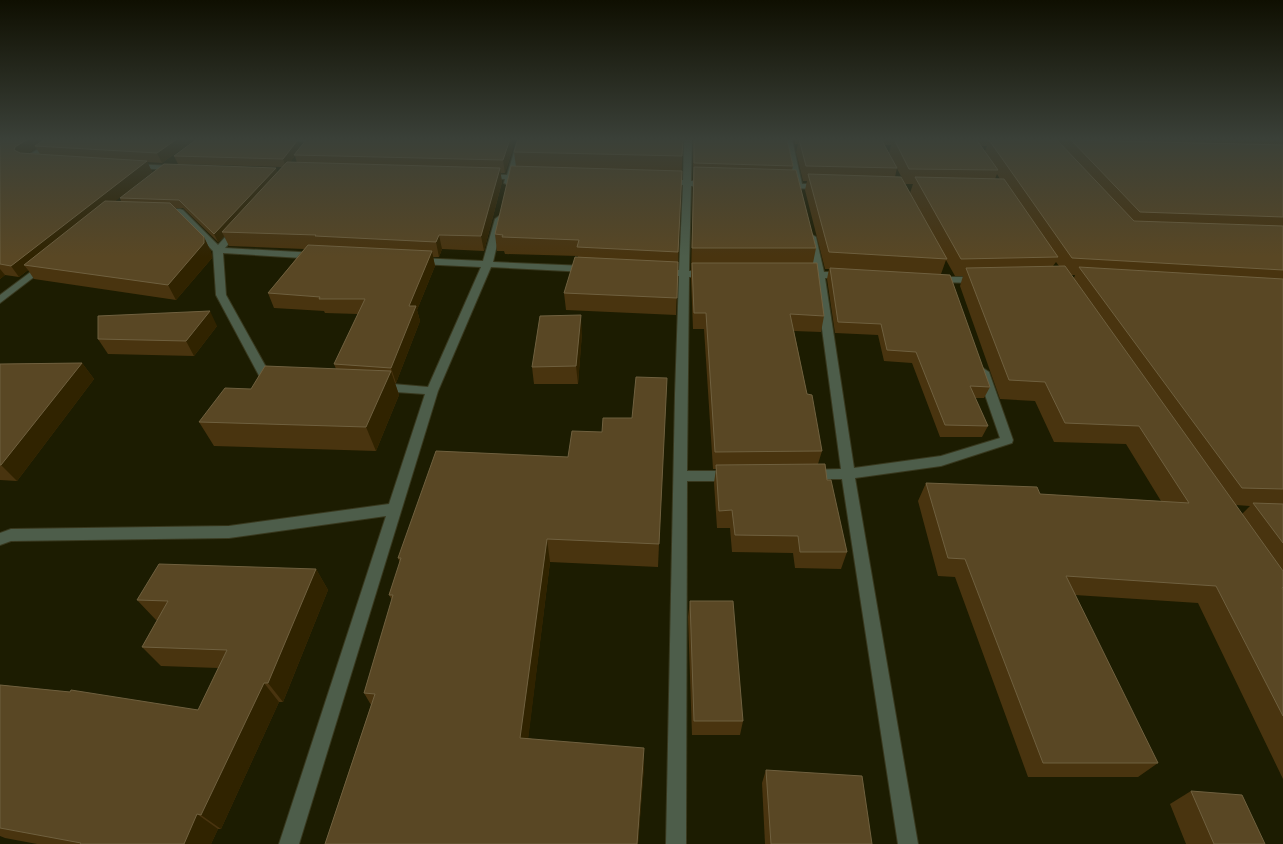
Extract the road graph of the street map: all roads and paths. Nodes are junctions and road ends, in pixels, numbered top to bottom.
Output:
1 (509, 178) edge
2 (687, 178) edge
3 (797, 178) edge
4 (657, 182) edge
5 (687, 183) junction
6 (714, 184) edge
7 (770, 185) edge
8 (798, 186) junction
9 (836, 187) edge
10 (802, 204) edge
11 (154, 211) edge
12 (807, 221) edge
13 (244, 222) edge
14 (218, 250) junction
15 (328, 256) edge
16 (408, 260) edge
17 (48, 261) edge
18 (942, 264) edge
19 (488, 265) junction
20 (596, 270) edge
21 (646, 272) edge
22 (686, 274) junction
23 (724, 274) edge
24 (792, 274) edge
25 (820, 274) junction
26 (858, 276) edge
27 (923, 280) edge
28 (991, 280) edge
29 (953, 286) junction
30 (1, 299) edge
31 (978, 356) edge
32 (286, 381) edge
33 (374, 387) edge
34 (432, 391) junction
35 (799, 474) edge
36 (848, 474) junction
37 (681, 476) junction
38 (740, 476) edge
39 (393, 509) junction
40 (0, 539) edge
41 (290, 844) edge
42 (676, 844) edge
43 (908, 844) edge

1 - 19 street
2 - 5 street
3 - 8 street
4 - 5 street
5 - 6 street
5 - 22 street
7 - 8 street
8 - 9 street
8 - 10 street
11 - 14 street
12 - 25 street
13 - 14 street
14 - 15 street
14 - 32 street
16 - 19 street
17 - 30 street
18 - 29 street
19 - 20 street
19 - 34 street
21 - 22 street
22 - 23 street
22 - 37 street
24 - 25 street
25 - 26 street
25 - 36 street
27 - 29 street
28 - 29 street
31 - 36 street
33 - 34 street
34 - 39 street
35 - 36 street
36 - 43 street
37 - 38 street
37 - 42 street
39 - 40 street
39 - 41 street

